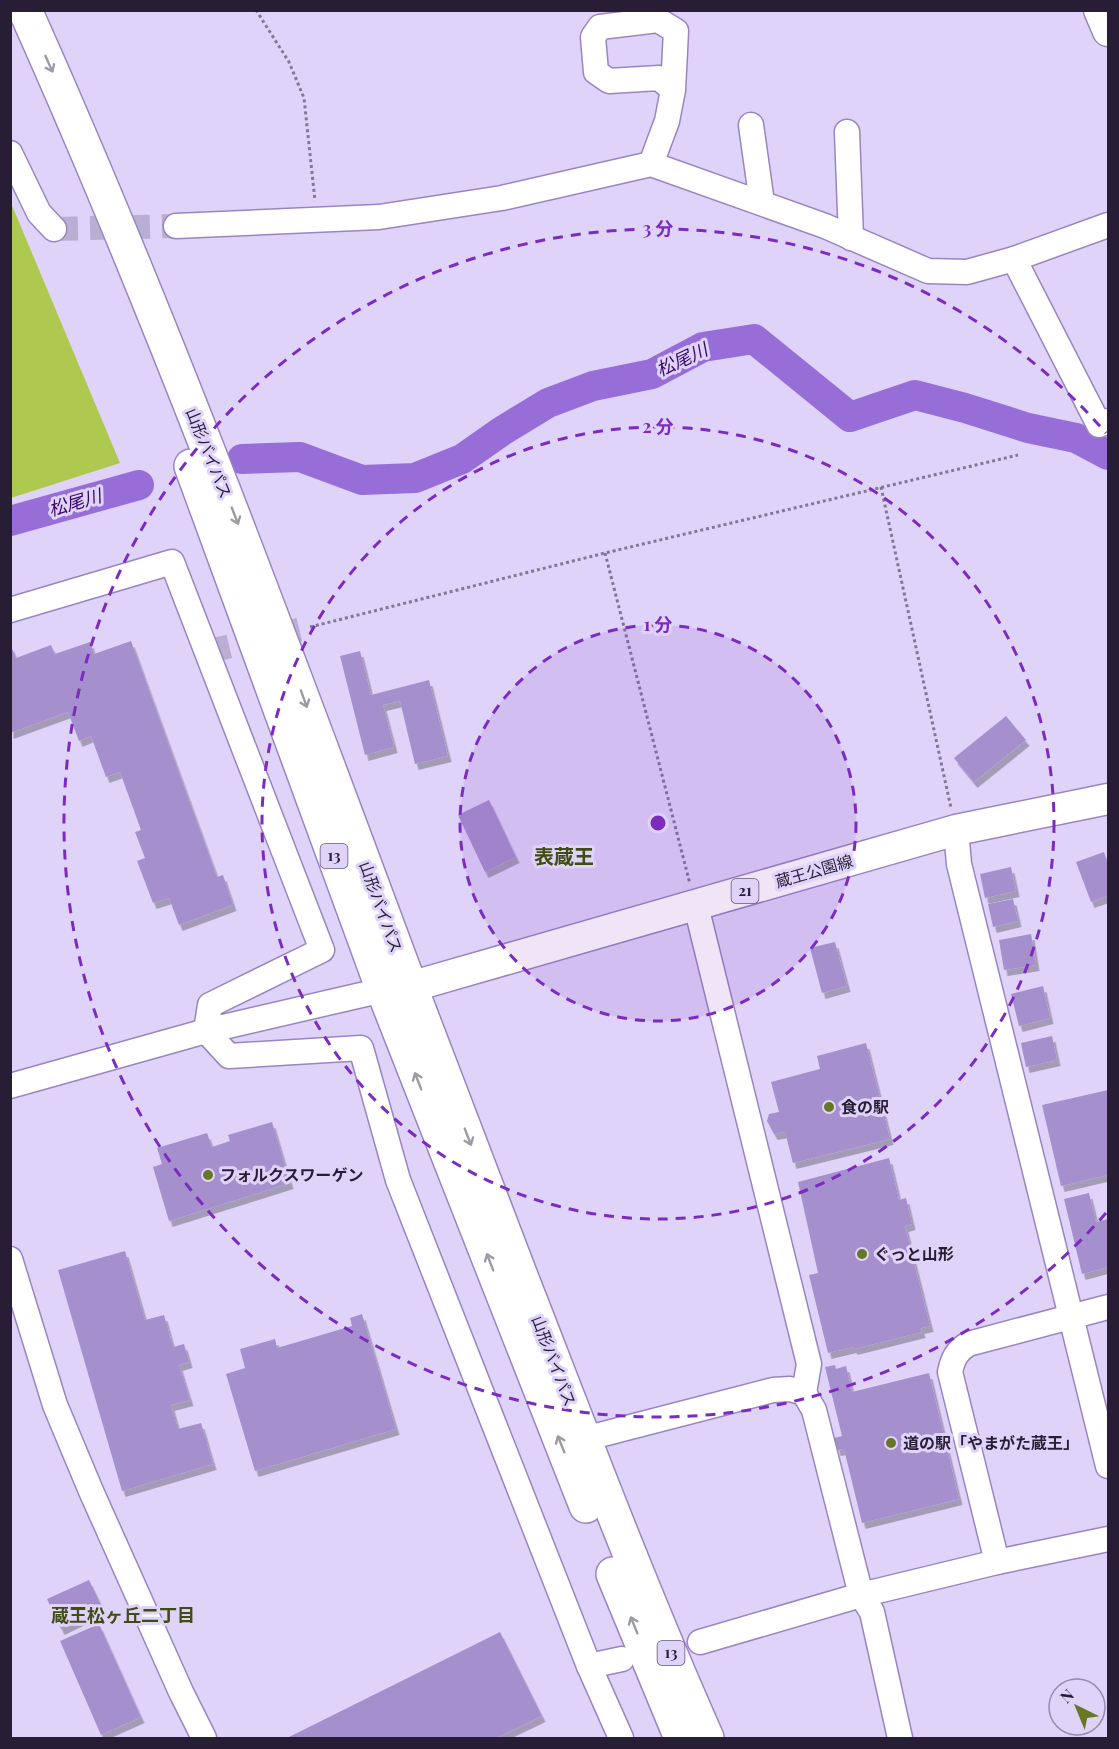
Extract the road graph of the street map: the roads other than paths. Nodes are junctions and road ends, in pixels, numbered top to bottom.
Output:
1 (25, 10) edge
2 (1099, 10) edge
3 (1108, 31) edge
4 (10, 33) edge
5 (673, 90) dead end
6 (751, 125) dead end
7 (847, 132) dead end
8 (10, 153) edge
9 (651, 164) junction
10 (762, 203) junction
11 (176, 226) tunnel mouth
12 (54, 229) dead end
13 (1105, 235) edge
14 (851, 238) junction
15 (1014, 259) junction
16 (1108, 421) edge
17 (10, 609) edge
18 (1108, 799) edge
19 (956, 830) junction
20 (696, 906) junction
21 (397, 989) junction
22 (206, 1031) junction
23 (10, 1086) edge
24 (10, 1259) edge
25 (1108, 1307) edge
26 (1071, 1317) junction
27 (804, 1393) junction
28 (584, 1438) junction
29 (1108, 1466) edge
30 (1108, 1539) edge
31 (998, 1562) junction
32 (634, 1567) junction
33 (861, 1595) junction
34 (700, 1642) dead end
35 (622, 1659) dead end
36 (589, 1666) junction
37 (656, 1679) junction
38 (204, 1738) edge
39 (621, 1738) edge
40 (669, 1738) edge
41 (681, 1738) edge
42 (707, 1738) edge
43 (726, 1738) edge
44 (900, 1738) edge

1 -> 21 highway, 山形バイパス / 13
2 - 3 main road
4 - 21 highway, 山形バイパス / 13
5 - 9 street
6 - 10 street
7 - 14 street
8 - 12 street
9 - 10 street
9 - 11 street
10 - 14 street
13 - 15 street
14 - 15 street
15 - 16 street
17 - 22 street
18 - 19 main road, 蔵王公園線 / 21
19 - 20 main road, 蔵王公園線 / 21
19 - 26 street
20 - 21 main road, 蔵王公園線 / 21
20 - 27 street
21 - 22 street
21 -> 28 highway, 山形バイパス / 13
37 -> 21 highway, 山形バイパス / 13
22 - 23 street
22 - 36 street
24 - 38 street
25 - 26 street
26 - 29 street
26 - 31 street
27 - 28 street
27 - 33 street
28 - 32 highway, 山形バイパス / 13
30 - 31 street
31 - 33 street
32 - 42 highway, 山形バイパス / 13
32 - 43 highway
33 - 34 street
33 - 44 street
35 - 36 street
36 - 39 street
37 - 40 highway
37 - 41 highway, 山形バイパス / 13

